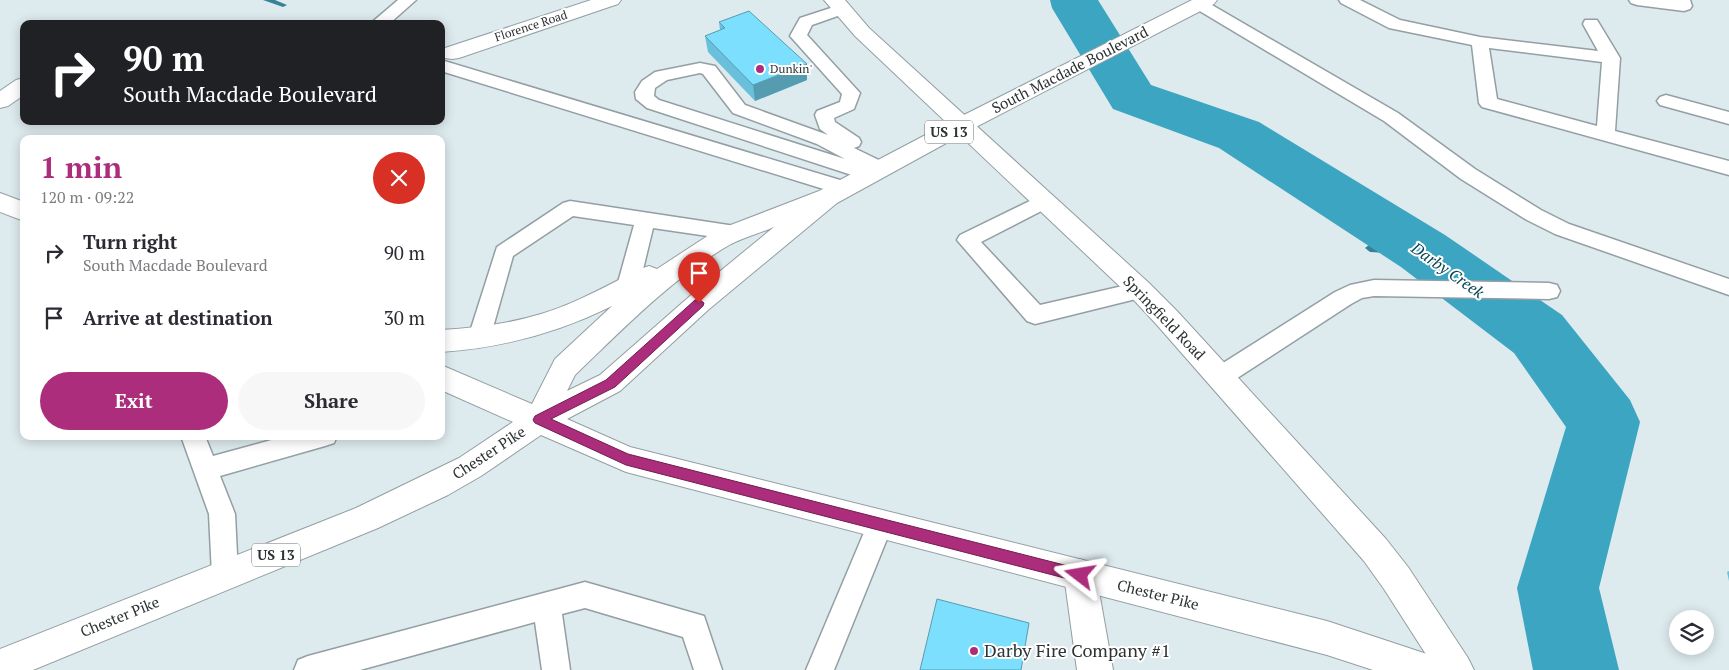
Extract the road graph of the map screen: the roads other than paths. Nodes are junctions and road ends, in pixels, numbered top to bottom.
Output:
1 (408, 0) edge
2 (611, 0) edge
3 (1347, 0) edge
4 (1637, 0) edge
5 (1682, 0) edge
6 (1203, 2) edge
7 (838, 5) edge
8 (383, 20) edge
9 (1592, 24) dead end
10 (1480, 42) junction
11 (1611, 58) junction
12 (447, 59) edge
13 (20, 88) edge
14 (0, 101) edge
15 (1666, 101) dead end
16 (1729, 118) edge
17 (962, 125) junction
18 (1606, 133) junction
19 (1729, 168) edge
20 (879, 169) junction
21 (836, 193) junction
22 (1044, 201) junction
23 (0, 202) edge
24 (20, 210) edge
25 (645, 220) junction
26 (735, 233) junction
27 (698, 253) junction
28 (628, 286) junction
29 (1729, 287) edge
30 (1140, 290) junction
31 (1549, 291) dead end
32 (479, 338) junction
33 (445, 341) edge
34 (1220, 376) junction
35 (445, 379) edge
36 (539, 420) junction
37 (195, 440) edge
38 (311, 440) edge
39 (206, 469) junction
40 (880, 524) junction
41 (225, 575) junction
42 (1080, 575) junction
43 (547, 605) junction
44 (0, 666) edge
45 (308, 670) edge
46 (556, 670) edge
47 (708, 670) edge
48 (820, 670) edge
49 (1095, 670) edge
50 (1428, 670) edge
51 (1456, 670) edge

1 - 8 lane
2 - 12 main road, Florence Road
3 - 10 lane
4 - 5 lane
6 - 17 main road, South Macdade Boulevard / US 13
6 - 29 lane
7 - 17 main road, Springfield Road
7 - 20 lane
9 - 11 lane
10 - 11 lane
10 - 18 lane
11 - 18 lane
12 - 21 lane
13 - 14 main road
15 - 16 lane
17 - 20 main road, South Macdade Boulevard / US 13
17 - 22 main road, Springfield Road
18 - 19 lane
20 - 20 lane
20 - 21 main road, South Macdade Boulevard / US 13
21 - 26 main road, South Macdade Boulevard / US 13
21 - 36 main road, South Macdade Boulevard / US 13
22 - 30 main road, Springfield Road
22 - 30 lane
23 - 24 main road
25 - 26 lane
25 - 28 lane
25 - 32 lane
26 - 27 main road, South Macdade Boulevard / US 13
27 - 28 main road
27 - 36 main road, South Macdade Boulevard / US 13
28 - 32 main road
30 - 34 main road, Springfield Road
31 - 34 lane
32 - 33 main road
34 - 51 main road, Springfield Road
35 - 36 main road
36 - 40 main road, Chester Pike
36 - 41 main road, Chester Pike / US 13
37 - 39 lane
38 - 39 lane
39 - 41 lane
40 - 42 main road, Chester Pike
40 - 48 lane
41 - 44 main road, Chester Pike / US 13
42 - 49 main road
42 - 50 main road, Chester Pike
43 - 45 lane
43 - 46 lane
43 - 47 lane

